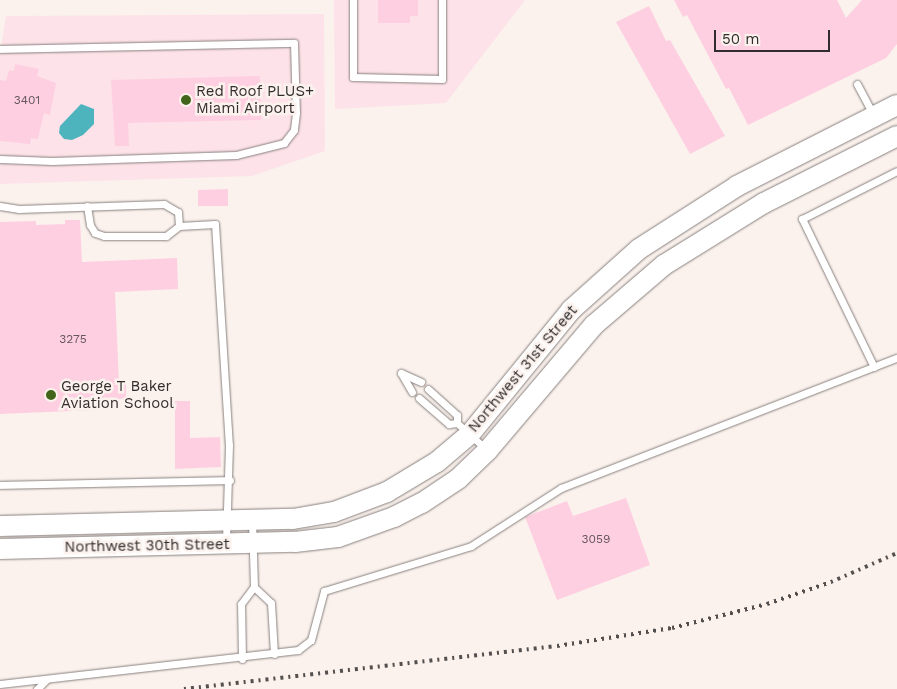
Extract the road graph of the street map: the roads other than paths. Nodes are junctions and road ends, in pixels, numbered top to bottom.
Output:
1 (352, 0) edge
2 (442, 0) edge
3 (0, 49) edge
4 (857, 84) dead end
5 (897, 105) edge
6 (875, 116) junction
7 (892, 139) edge
8 (0, 159) edge
9 (897, 171) edge
10 (0, 206) edge
11 (87, 206) junction
12 (179, 226) junction
13 (897, 358) edge
14 (874, 367) junction
15 (421, 382) dead end
16 (428, 389) dead end
17 (412, 392) dead end
18 (419, 398) dead end
19 (463, 428) junction
20 (488, 450) junction
21 (230, 480) junction
22 (0, 485) edge
23 (293, 519) joint
24 (252, 520) junction
25 (226, 521) junction
26 (0, 526) edge
27 (295, 542) joint
28 (226, 544) junction
29 (252, 544) junction
30 (0, 549) edge
31 (254, 588) junction
32 (274, 654) junction
33 (242, 659) junction
34 (48, 679) junction
35 (0, 684) edge
36 (36, 689) edge

1 - 2 lane
3 - 8 lane
4 - 6 lane
5 - 6 street, Northwest 31st Street
6 - 7 street
6 - 19 street, Northwest 31st Street
7 - 20 street, Northwest 31st Street
9 - 14 lane
10 - 11 lane
11 - 12 lane
11 - 12 lane
12 - 21 lane
13 - 14 lane
14 - 32 lane
15 - 17 lane
16 - 19 lane
18 - 19 lane
19 - 20 lane
19 - 23 street, Northwest 31st Street
20 - 27 street, Northwest 31st Street
21 - 22 lane
21 - 25 lane
23 - 24 street, Northwest 30th Street
24 - 25 street, Northwest 30th Street
24 - 29 lane
25 - 26 street, Northwest 30th Street
25 - 28 lane
27 - 29 street, Northwest 30th Street
28 - 29 street, Northwest 30th Street
28 - 30 street, Northwest 30th Street
29 - 31 lane
31 - 32 lane
31 - 33 lane
32 - 33 lane
33 - 34 lane
34 - 35 lane
34 - 36 lane

